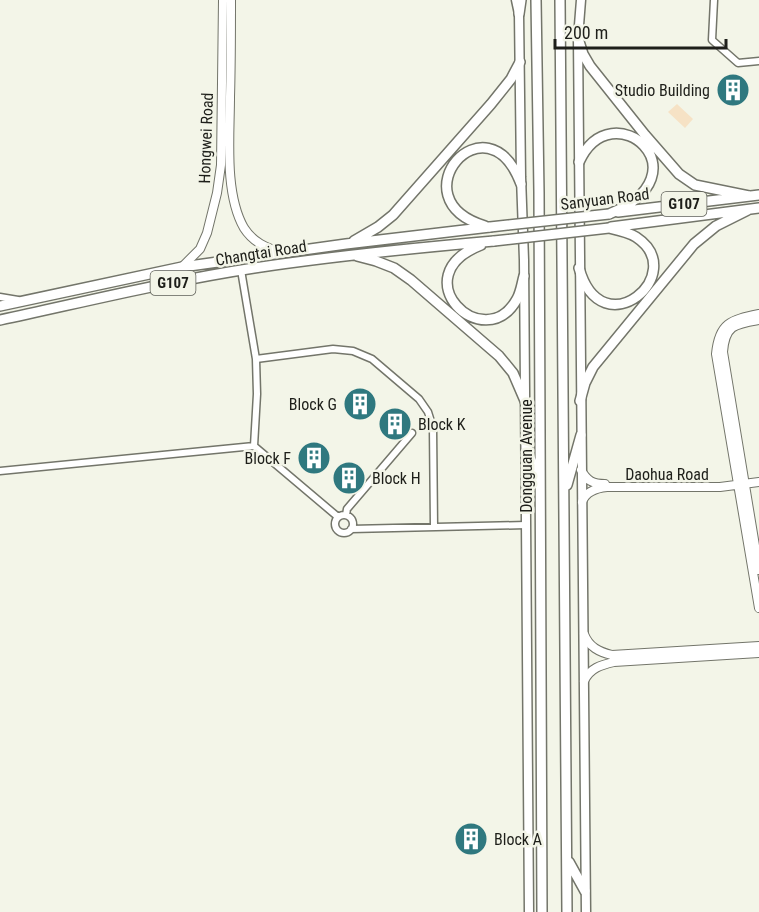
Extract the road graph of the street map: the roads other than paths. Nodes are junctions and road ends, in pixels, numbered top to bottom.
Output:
1 (223, 0) edge
2 (231, 0) edge
3 (516, 0) edge
4 (521, 0) edge
5 (536, 0) edge
6 (560, 0) edge
7 (581, 0) edge
8 (714, 0) edge
9 (519, 14) junction
10 (578, 38) junction
11 (759, 61) edge
12 (520, 62) junction
13 (579, 162) junction
14 (521, 184) junction
15 (754, 196) edge
16 (759, 208) edge
17 (748, 210) junction
18 (609, 214) junction
19 (490, 227) junction
20 (609, 228) junction
21 (494, 241) junction
22 (346, 244) junction
23 (283, 252) junction
24 (349, 254) junction
25 (182, 267) junction
26 (579, 268) junction
27 (241, 270) junction
28 (524, 276) junction
29 (0, 297) edge
30 (25, 301) junction
31 (0, 306) edge
32 (759, 314) edge
33 (0, 320) edge
34 (759, 320) edge
35 (256, 359) junction
36 (580, 401) junction
37 (526, 403) junction
38 (412, 433) dead end
39 (581, 435) junction
40 (526, 443) junction
41 (254, 446) junction
42 (581, 470) junction
43 (0, 471) edge
44 (759, 477) edge
45 (742, 482) junction
46 (759, 482) edge
47 (564, 496) junction
48 (541, 497) junction
49 (581, 503) junction
50 (346, 515) junction
51 (338, 517) junction
52 (526, 525) junction
53 (434, 527) junction
54 (351, 529) junction
55 (759, 570) edge
56 (759, 608) edge
57 (584, 632) junction
58 (759, 646) edge
59 (759, 653) edge
60 (584, 681) junction
61 (567, 859) junction
62 (585, 891) junction
63 (529, 912) edge
64 (542, 912) edge
65 (567, 912) edge
66 (586, 912) edge

1 - 25 street, Hongwei Road
2 - 23 street, Hongwei Road
3 - 9 main road
4 - 9 main road
5 - 48 main road, Dongguan Avenue
6 - 47 main road
7 - 10 main road
8 - 11 street
9 - 12 main road
10 - 13 main road
10 - 15 main road
12 - 14 main road
12 - 22 main road
13 - 18 main road
13 - 26 main road
14 - 19 main road
14 - 28 main road
15 - 18 main road, Sanyuan Road / G107
16 - 17 main road, Sanyuan Road / G107
17 - 20 main road, Sanyuan Road / G107
17 - 36 main road
18 - 19 main road, Sanyuan Road / G107, bridge
19 - 22 main road, Changtai Road / G107
20 - 21 main road, Sanyuan Road / G107, bridge
20 - 26 main road
21 - 24 main road, Changtai Road / G107
21 - 28 main road
22 - 23 main road, Changtai Road / G107
23 - 25 main road, Changtai Road / G107
24 - 27 main road, Changtai Road / G107
24 - 37 main road
25 - 30 main road, Changtai Road / G107
26 - 36 main road
27 - 33 main road, Changtai Road / G107
27 - 35 street
28 - 37 main road
29 - 30 street
30 - 31 main road, Changtai Road / G107
32 - 45 street
34 - 45 street
35 - 41 street
35 - 53 street
36 - 39 main road
37 - 40 main road
38 - 50 street
39 - 42 main road
39 - 47 main road
40 - 48 main road
40 - 52 main road
41 - 43 street
41 - 51 street
42 - 45 street, Daohua Road
42 - 49 main road
44 - 45 street, Daohua Road
45 - 46 street, Daohua Road
45 - 49 street, Daohua Road
45 - 55 street
45 - 56 street
47 - 61 main road
48 - 64 main road, Dongguan Avenue
49 - 57 main road
50 - 51 street
50 - 54 street
51 - 54 street
52 - 53 street
52 - 63 main road
53 - 54 street
57 - 58 street
57 - 60 main road
59 - 60 street
60 - 62 main road
61 - 62 main road
61 - 65 main road
62 - 66 main road

